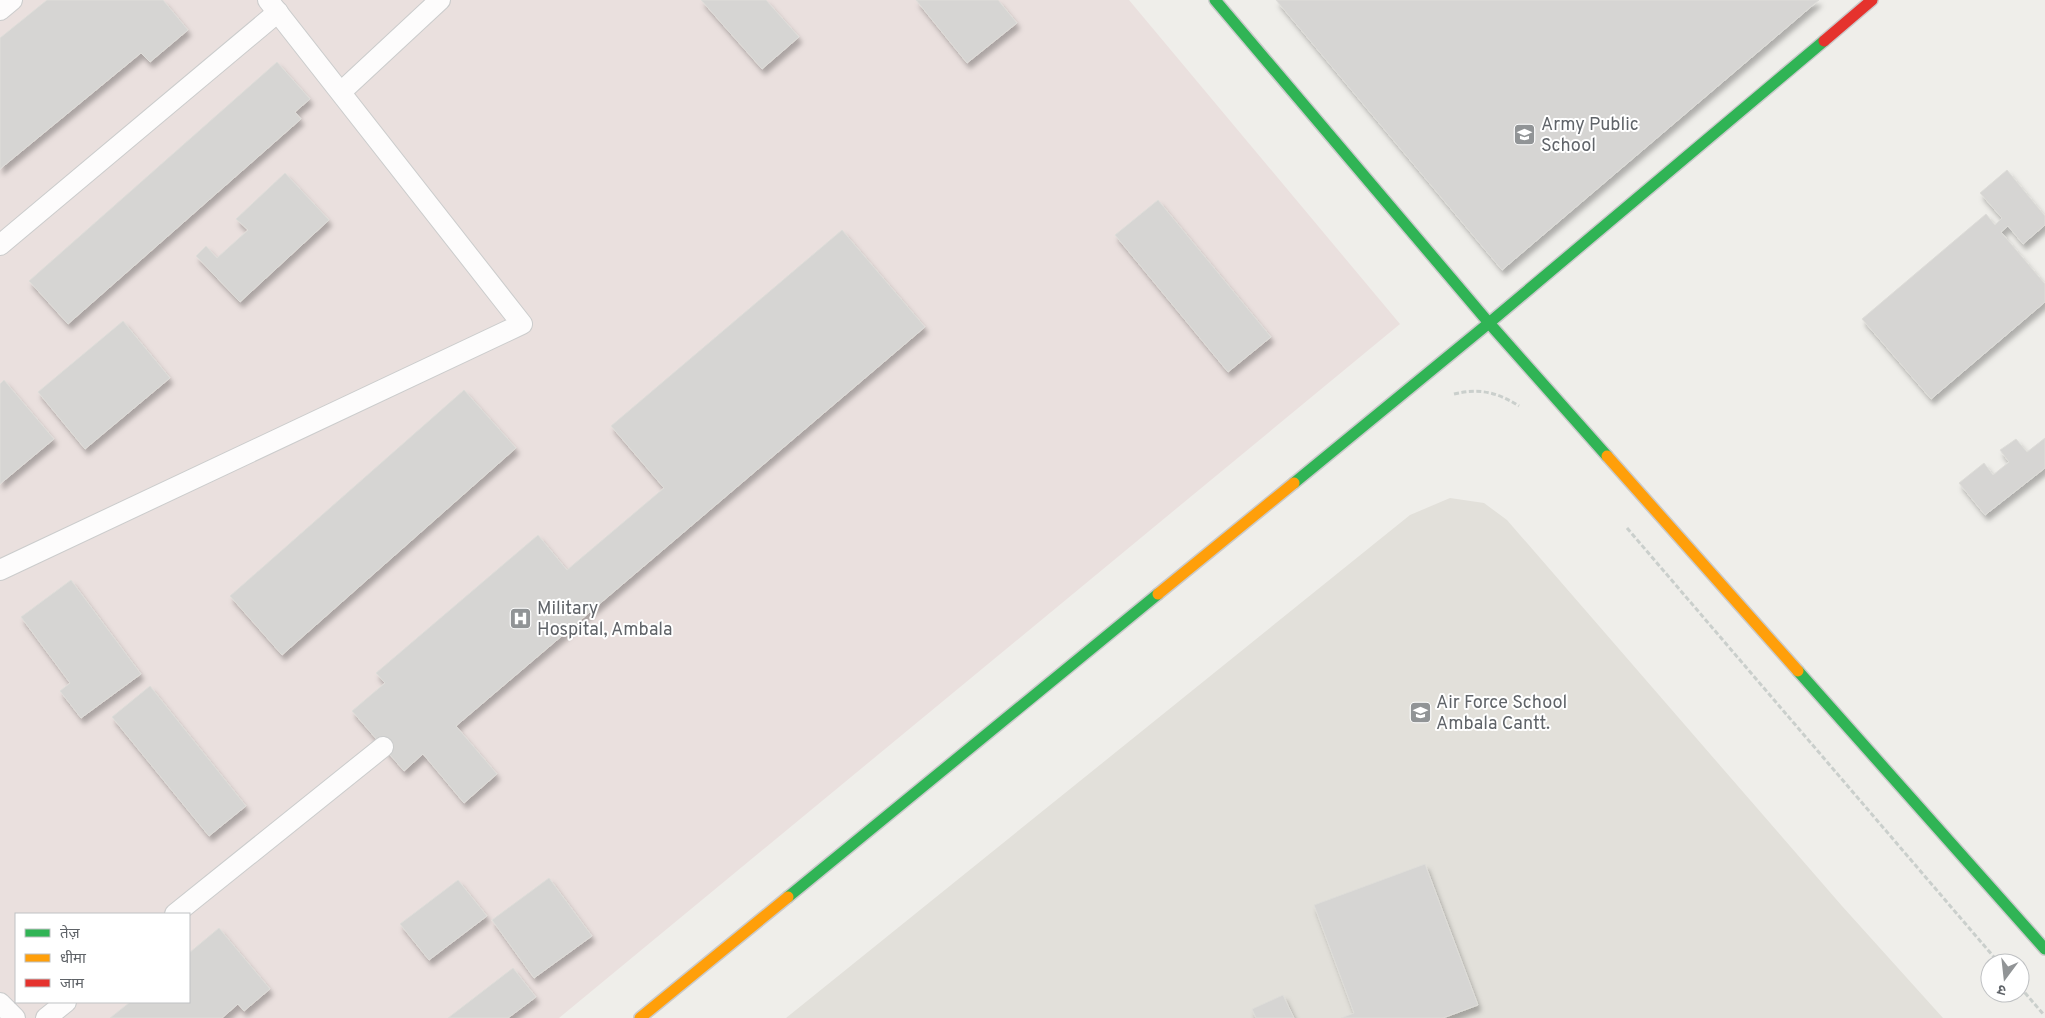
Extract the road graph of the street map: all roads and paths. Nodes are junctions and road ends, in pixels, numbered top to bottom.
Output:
1 (12, 0) edge
2 (440, 0) edge
3 (1214, 0) edge
4 (1872, 0) edge
5 (273, 6) edge
6 (0, 10) edge
7 (340, 92) junction
8 (0, 245) edge
9 (1489, 322) junction
10 (1451, 394) dead end
11 (1524, 410) dead end
12 (1626, 527) dead end
13 (0, 570) edge
14 (383, 747) dead end
15 (176, 913) edge
16 (2045, 948) edge
17 (1990, 953) edge
18 (2030, 999) edge
19 (0, 1003) edge
20 (65, 1003) edge
21 (2044, 1015) edge
22 (15, 1018) edge
23 (46, 1018) edge
24 (640, 1018) edge

1 - 6 lane
2 - 7 lane
3 - 9 street
4 - 9 street
5 - 7 lane
5 - 8 lane
7 - 13 lane
9 - 16 street
9 - 24 street
10 - 11 path
12 - 17 path
14 - 15 lane
18 - 21 path
19 - 22 lane
20 - 23 lane

